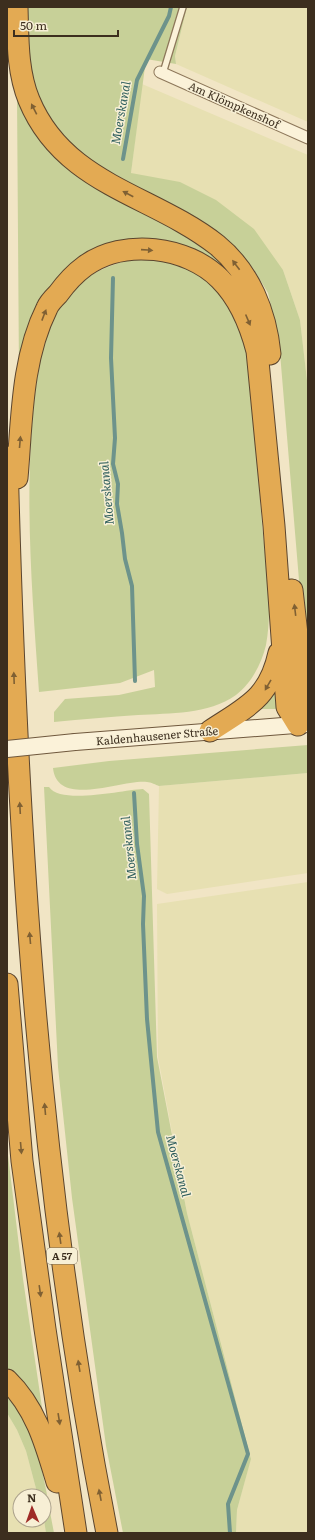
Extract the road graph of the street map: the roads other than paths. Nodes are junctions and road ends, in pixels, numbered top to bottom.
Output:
1 (16, 7) edge
2 (183, 7) edge
3 (162, 73) joint
4 (308, 138) edge
5 (7, 456) edge
6 (10, 564) junction
7 (282, 634) junction
8 (304, 656) edge
9 (303, 724) edge
10 (210, 731) junction
11 (7, 749) edge
12 (7, 984) edge
13 (7, 1380) edge
14 (72, 1533) edge
15 (76, 1533) edge
16 (108, 1533) edge

8 -> 1 highway
2 - 3 lane
3 - 4 street, Am Klömpkenshof
5 - 6 highway, A 57
6 -> 7 highway
16 -> 6 highway, A 57
7 - 9 highway
7 -> 10 highway
8 - 9 highway
9 - 10 main road, Kaldenhausener Straße
10 - 11 main road, Kaldenhausener Straße, bridge
12 -> 15 highway, A 57
13 - 14 highway

